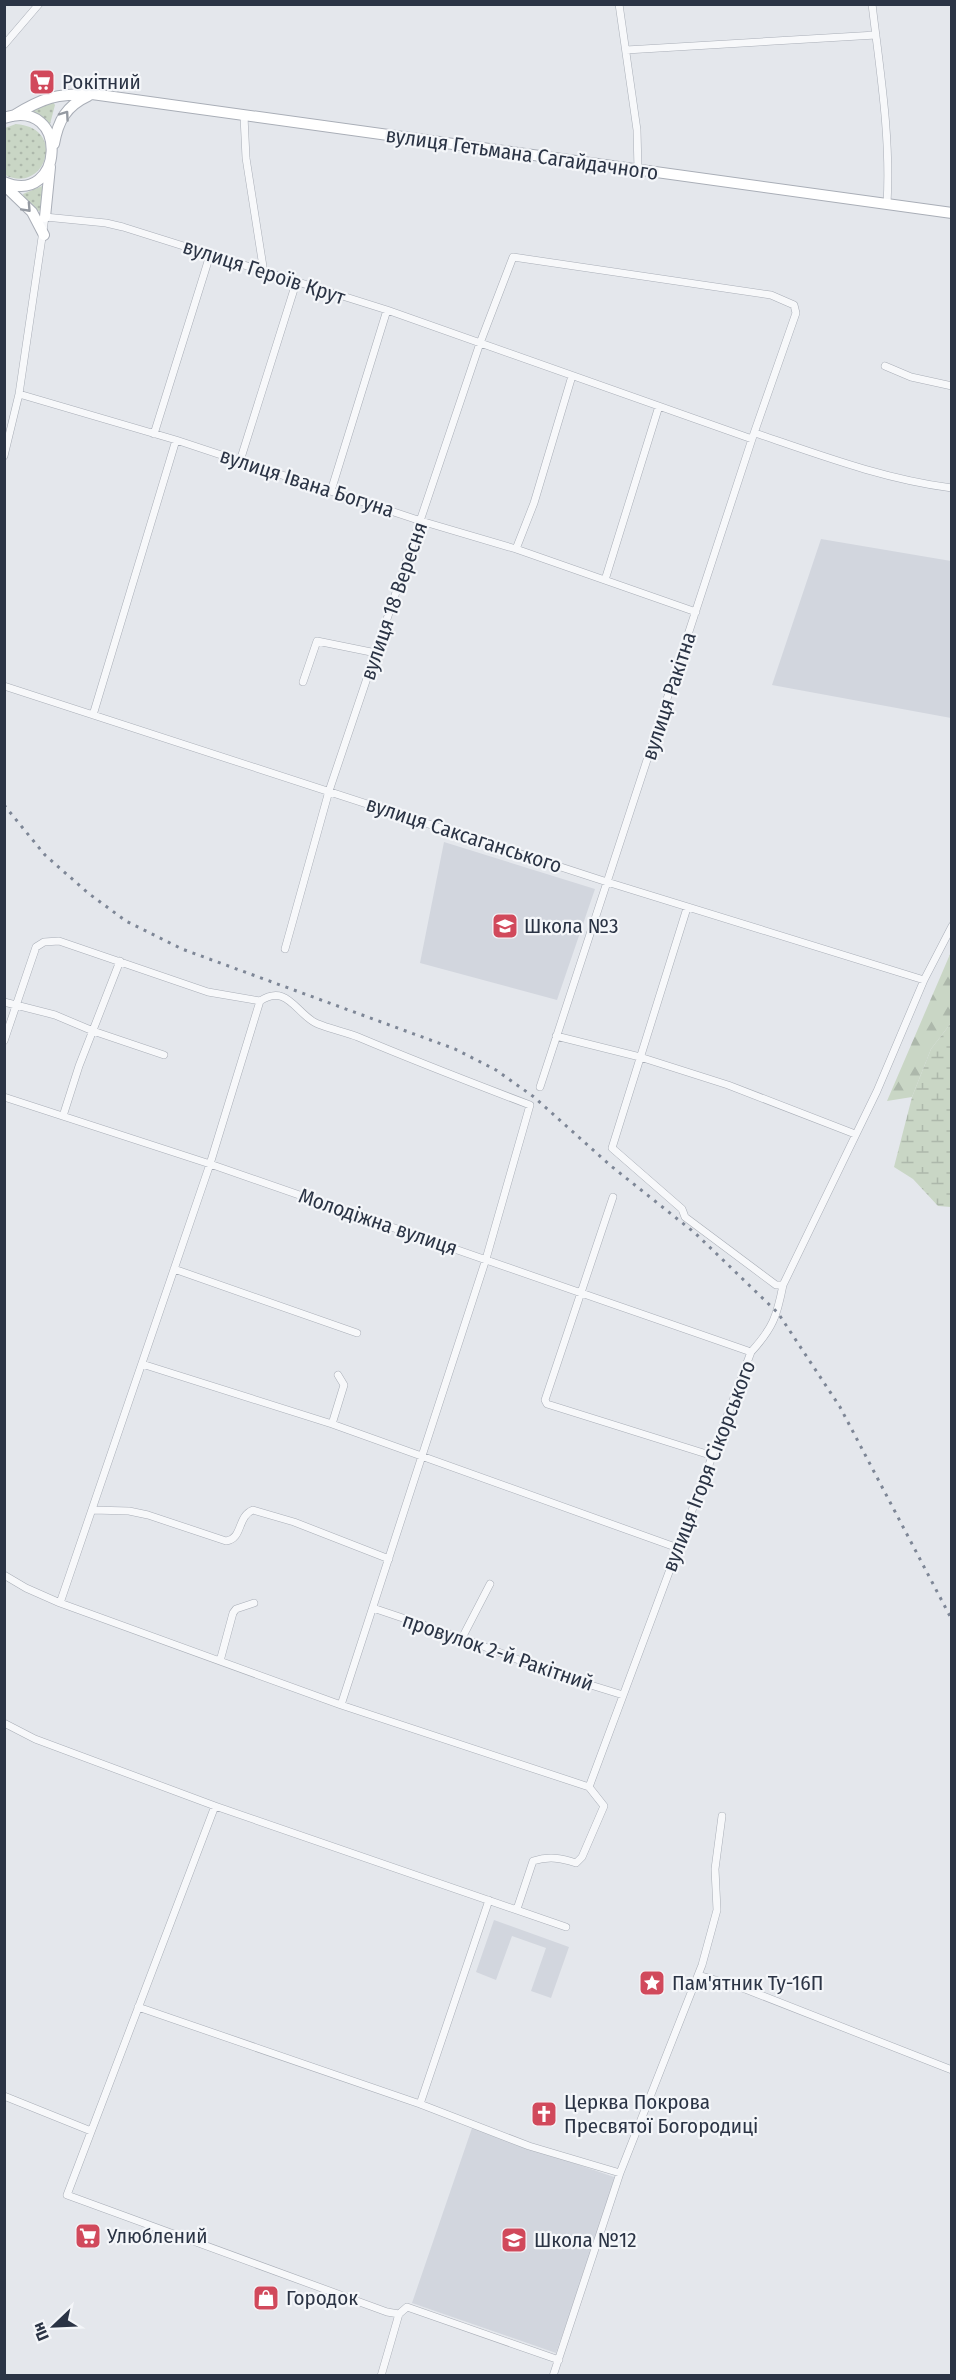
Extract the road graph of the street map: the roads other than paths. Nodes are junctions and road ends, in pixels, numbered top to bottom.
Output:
1 (39, 4) edge
2 (619, 4) edge
3 (872, 4) edge
4 (876, 35) junction
5 (4, 45) edge
6 (626, 50) junction
7 (92, 94) junction
8 (244, 116) junction
9 (9, 117) edge
10 (54, 147) junction
11 (50, 166) junction
12 (638, 170) junction
13 (4, 184) edge
14 (887, 204) junction
15 (951, 213) edge
16 (45, 217) junction
17 (44, 235) junction
18 (210, 255) junction
19 (264, 273) junction
20 (296, 283) junction
21 (794, 305) joint
22 (387, 310) junction
23 (480, 343) junction
24 (885, 366) dead end
25 (572, 376) junction
26 (951, 386) edge
27 (19, 394) junction
28 (659, 406) junction
29 (154, 434) junction
30 (754, 436) junction
31 (176, 440) junction
32 (4, 456) edge
33 (240, 461) junction
34 (951, 488) edge
35 (331, 490) junction
36 (421, 520) junction
37 (516, 549) junction
38 (604, 580) junction
39 (696, 612) junction
40 (376, 653) junction
41 (303, 682) dead end
42 (4, 686) edge
43 (93, 715) junction
44 (329, 791) junction
45 (607, 882) junction
46 (687, 908) junction
47 (951, 926) edge
48 (285, 949) dead end
49 (120, 962) junction
50 (924, 980) junction
51 (260, 1001) junction
52 (4, 1002) edge
53 (18, 1005) junction
54 (93, 1031) junction
55 (556, 1036) junction
56 (4, 1041) edge
57 (164, 1055) dead end
58 (640, 1057) junction
59 (540, 1087) dead end
60 (4, 1097) edge
61 (63, 1116) junction
62 (855, 1134) junction
63 (210, 1164) junction
64 (613, 1197) dead end
65 (486, 1259) junction
66 (174, 1269) junction
67 (783, 1285) junction
68 (581, 1293) junction
69 (357, 1333) dead end
70 (751, 1352) junction
71 (142, 1364) junction
72 (338, 1375) dead end
73 (351, 1381) dead end
74 (344, 1385) junction
75 (332, 1424) junction
76 (712, 1456) junction
77 (422, 1457) junction
78 (93, 1510) junction
79 (678, 1548) junction
80 (389, 1559) junction
81 (4, 1575) edge
82 (490, 1584) dead end
83 (60, 1603) junction
84 (254, 1603) dead end
85 (373, 1608) junction
86 (462, 1638) junction
87 (220, 1661) junction
88 (623, 1695) junction
89 (341, 1705) junction
90 (4, 1723) edge
91 (589, 1787) junction
92 (215, 1806) junction
93 (722, 1816) dead end
94 (489, 1900) junction
95 (517, 1909) junction
96 (566, 1927) dead end
97 (699, 1975) junction
98 (138, 2007) junction
99 (951, 2070) edge
100 (4, 2096) edge
101 (420, 2103) junction
102 (91, 2131) junction
103 (620, 2173) junction
104 (399, 2314) junction
105 (559, 2360) junction
106 (381, 2376) edge
107 (553, 2376) edge

1 - 5 street
2 - 6 street
3 - 4 street
4 - 6 street
4 - 14 street
6 - 12 street
7 - 8 main road, вулиця Гетьмана Сагайдачного
7 - 9 main road, вулиця Гетьмана Сагайдачного
10 -> 7 main road
8 - 12 main road, вулиця Гетьмана Сагайдачного
8 - 19 street
9 - 10 main road
10 - 11 main road
11 - 13 main road
11 - 16 main road
12 - 14 main road, вулиця Гетьмана Сагайдачного
13 -> 17 main road
14 - 15 main road, вулиця Гетьмана Сагайдачного
16 - 17 street
16 - 18 street, вулиця Героїв Крут
17 - 27 street
18 - 19 street, вулиця Героїв Крут
18 - 29 street
19 - 20 street, вулиця Героїв Крут
20 - 22 street, вулиця Героїв Крут
20 - 33 street
21 - 23 street, вулиця 18 Вересня
21 - 30 street, вулиця Ракітна
22 - 23 street, вулиця Героїв Крут
22 - 35 street
23 - 25 street, вулиця Героїв Крут
23 - 36 street, вулиця 18 Вересня
24 - 26 street
25 - 28 street, вулиця Героїв Крут
25 - 37 street
27 - 29 street, вулиця Івана Богуна
27 - 32 street
28 - 30 street, вулиця Героїв Крут
28 - 38 street
29 - 31 street, вулиця Івана Богуна
30 - 34 street, вулиця Героїв Крут
30 - 39 street, вулиця Ракітна
31 - 33 street, вулиця Івана Богуна
31 - 43 street
33 - 35 street, вулиця Івана Богуна
35 - 36 street, вулиця Івана Богуна
36 - 37 street, вулиця Івана Богуна
36 - 40 street, вулиця 18 Вересня
37 - 38 street, вулиця Івана Богуна
38 - 39 street, вулиця Івана Богуна
39 - 45 street, вулиця Ракітна
40 - 41 street
40 - 44 street, вулиця 18 Вересня
42 - 43 street, вулиця Саксаганського
43 - 44 street, вулиця Саксаганського
44 - 45 street, вулиця Саксаганського
44 - 48 street, вулиця 18 Вересня
45 - 46 street, вулиця Саксаганського
45 - 55 street, вулиця Ракітна
46 - 50 street, вулиця Саксаганського
46 - 58 street
47 - 50 street, вулиця Ігоря Сікорського
49 - 51 street
49 - 53 street
49 - 54 street
50 - 62 street, вулиця Ігоря Сікорського
51 - 63 street
51 - 65 street
52 - 53 street
53 - 54 street
53 - 56 street
54 - 57 street
54 - 61 street
55 - 58 street
55 - 59 street, вулиця Ракітна
58 - 62 street
58 - 67 street
60 - 61 street, Молодіжна вулиця
61 - 63 street, Молодіжна вулиця
62 - 67 street, вулиця Ігоря Сікорського
63 - 65 street, Молодіжна вулиця
63 - 66 street
64 - 68 street
65 - 68 street, Молодіжна вулиця
65 - 77 street
66 - 69 street
66 - 71 street
67 - 70 street, вулиця Ігоря Сікорського
68 - 70 street, Молодіжна вулиця
68 - 76 street
70 - 76 street, вулиця Ігоря Сікорського
71 - 75 street
71 - 78 street
72 - 74 street
73 - 74 street
74 - 75 street
75 - 77 street
76 - 79 street, вулиця Ігоря Сікорського
77 - 79 street
77 - 80 street
78 - 80 street
78 - 83 street
79 - 88 street, вулиця Ігоря Сікорського
80 - 85 street
81 - 83 street
82 - 86 street
83 - 87 street
84 - 87 street
85 - 86 street, провулок 2-й Ракітний
85 - 89 street
86 - 88 street, провулок 2-й Ракітний
87 - 89 street
88 - 91 street, вулиця Ігоря Сікорського
89 - 91 street
90 - 92 street
91 - 95 street
92 - 94 street
92 - 98 street
93 - 97 street
94 - 95 street
94 - 101 street
95 - 96 street
97 - 99 street
97 - 103 street
98 - 101 street
98 - 102 street
100 - 102 street
101 - 103 street
102 - 104 street
103 - 105 street
104 - 105 street
104 - 106 street
105 - 107 street

